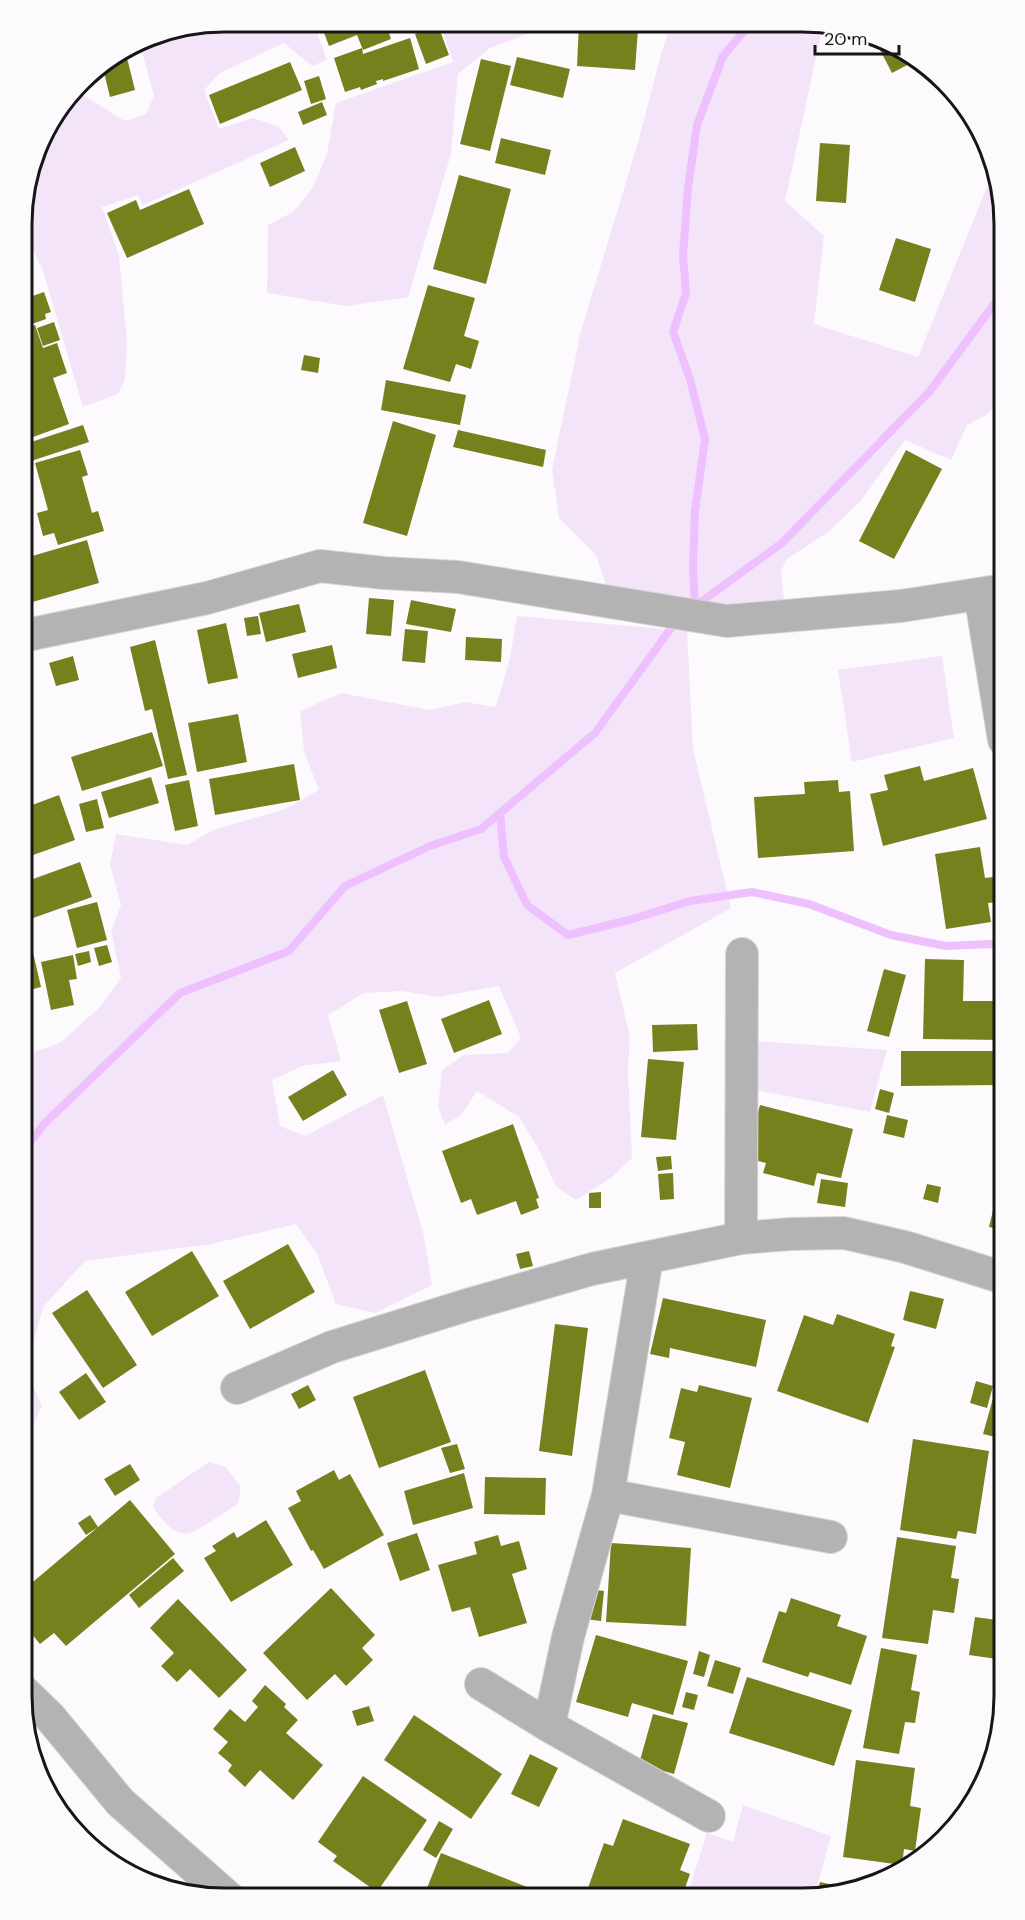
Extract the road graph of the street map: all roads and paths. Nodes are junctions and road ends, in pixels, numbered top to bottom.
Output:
1 (992, 592) edge
2 (994, 613) edge
3 (32, 634) edge
4 (742, 954) dead end
5 (741, 1238) junction
6 (646, 1258) junction
7 (993, 1275) edge
8 (237, 1388) dead end
9 (608, 1495) junction
10 (831, 1537) dead end
11 (481, 1684) dead end
12 (32, 1700) edge
13 (549, 1726) junction
14 (709, 1816) dead end
15 (217, 1888) edge

1 - 2 street
1 - 3 street
4 - 5 street
5 - 6 street
5 - 7 street
6 - 8 street
6 - 9 street
9 - 10 street
9 - 13 street
11 - 13 street
12 - 15 street
13 - 14 street

